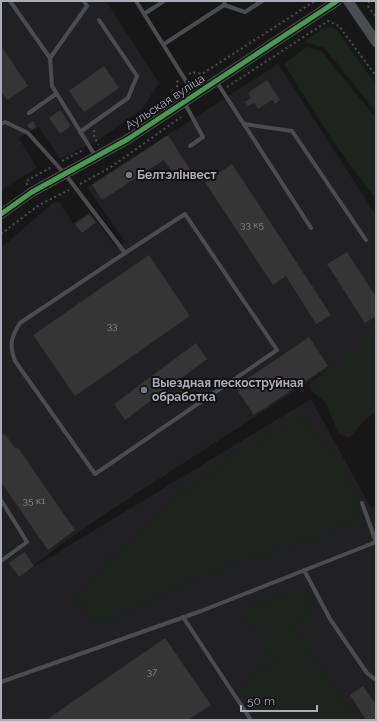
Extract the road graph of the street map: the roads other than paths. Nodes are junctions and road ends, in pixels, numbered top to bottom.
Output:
1 (10, 1) edge
2 (84, 1) edge
3 (136, 1) edge
4 (164, 1) edge
5 (262, 1) edge
6 (337, 1) edge
7 (348, 1) edge
8 (224, 3) edge
9 (144, 14) junction
10 (99, 20) dead end
11 (376, 42) edge
12 (164, 44) junction
13 (50, 58) junction
14 (216, 80) junction
15 (56, 94) junction
16 (194, 95) junction
17 (184, 101) junction
18 (29, 113) dead end
19 (1, 124) edge
20 (244, 124) junction
21 (80, 132) junction
22 (190, 146) dead end
23 (96, 158) junction
24 (65, 174) junction
25 (1, 214) edge
26 (311, 228) dead end
27 (366, 240) dead end
28 (125, 254) junction
29 (1, 500) edge
30 (362, 503) dead end
31 (376, 542) edge
32 (1, 561) edge
33 (304, 570) junction
34 (183, 617) junction
35 (376, 680) edge
36 (1, 682) edge
37 (251, 720) edge

1 - 13 lane
2 - 13 lane
3 - 9 lane
4 - 9 lane
5 - 8 lane
6 - 14 street, Аульская вуліца
7 - 11 street
8 - 12 lane
9 - 12 lane
10 - 21 lane
12 - 16 lane
13 - 15 lane
14 - 16 street, Аульская вуліца
14 - 20 lane
15 - 18 lane
15 - 21 lane
16 - 17 street, Аульская вуліца
17 - 22 lane
17 - 23 street, Аульская вуліца
19 - 24 lane
20 - 26 lane
20 - 27 lane
21 - 23 lane
23 - 24 street, Аульская вуліца
24 - 25 street, Аульская вуліца
24 - 28 lane
28 - 28 lane
29 - 32 lane
30 - 31 lane
31 - 33 lane
33 - 34 lane
33 - 35 lane
34 - 36 lane
34 - 37 lane

